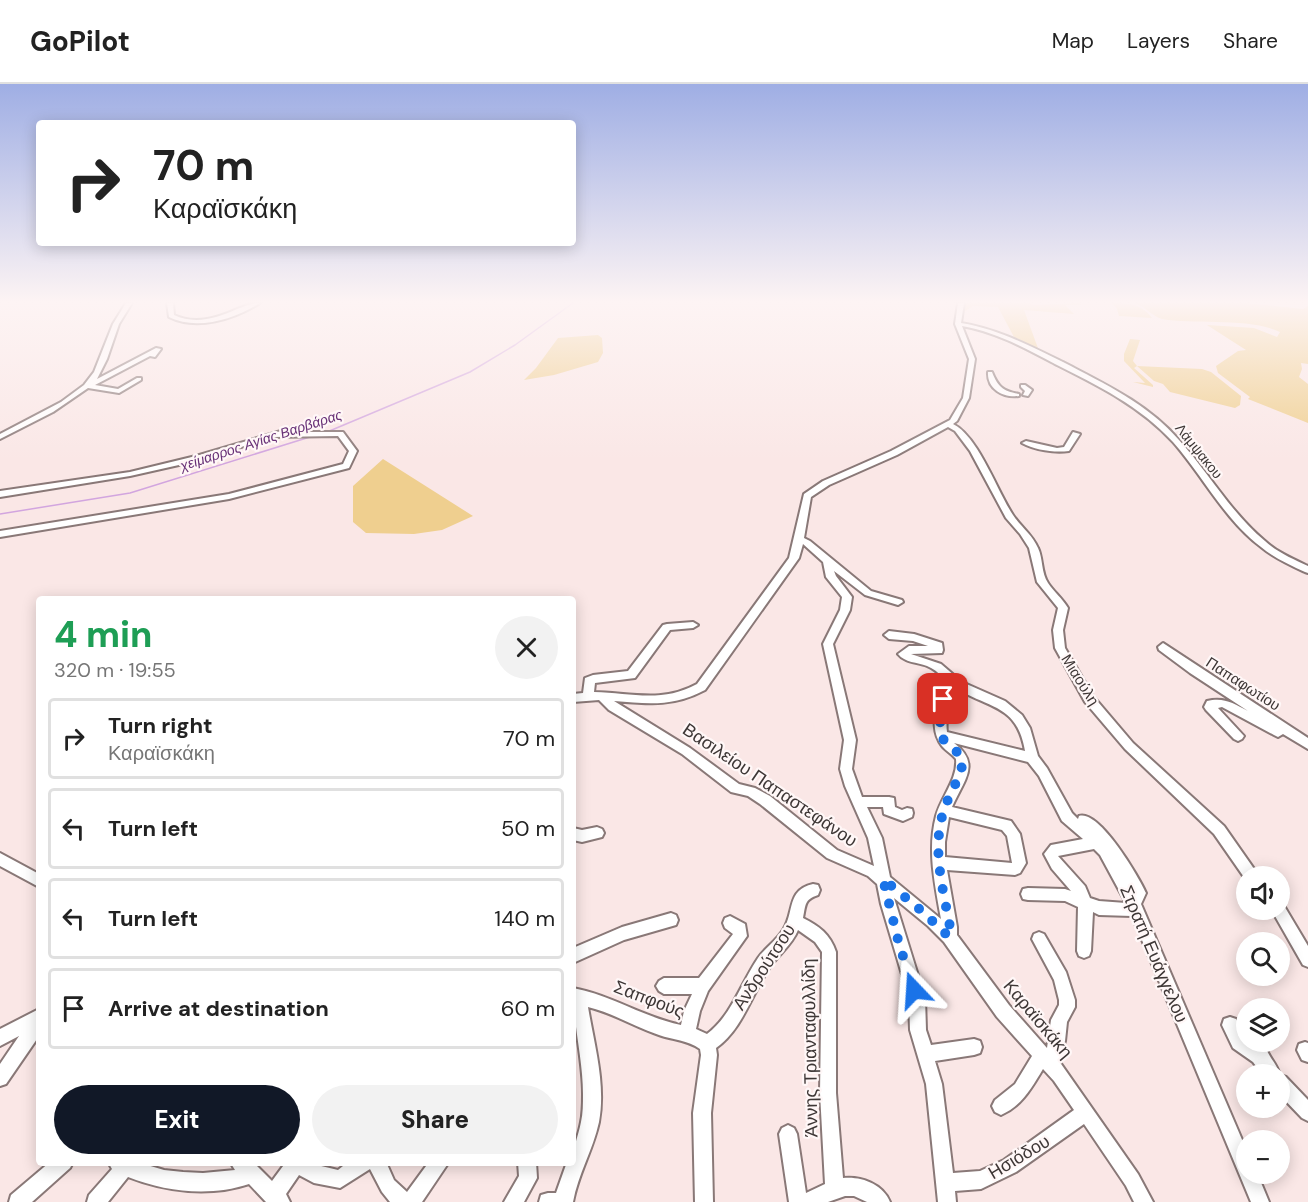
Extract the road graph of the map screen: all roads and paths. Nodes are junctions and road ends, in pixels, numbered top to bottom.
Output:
1 (105, 355) edge
2 (146, 355) edge
3 (970, 355) edge
4 (1045, 355) edge
5 (990, 373) dead end
6 (139, 379) dead end
7 (86, 386) junction
8 (1023, 386) dead end
9 (1017, 395) dead end
10 (1026, 395) dead end
11 (308, 424) dead end
12 (950, 424) junction
13 (1076, 434) dead end
14 (271, 435) junction
15 (0, 437) edge
16 (1054, 444) dead end
17 (0, 494) edge
18 (0, 534) edge
19 (800, 540) junction
20 (827, 561) junction
21 (1308, 570) edge
22 (898, 602) dead end
23 (693, 625) dead end
24 (890, 635) dead end
25 (1162, 647) dead end
26 (588, 696) junction
27 (602, 696) junction
28 (576, 698) edge
29 (943, 699) dead end
30 (942, 735) junction
31 (1238, 736) dead end
32 (1307, 744) edge
33 (1032, 758) junction
34 (859, 802) junction
35 (944, 810) junction
36 (908, 813) dead end
37 (1084, 820) dead end
38 (597, 833) dead end
39 (576, 835) edge
40 (1096, 843) junction
41 (0, 859) edge
42 (940, 863) junction
43 (1245, 866) edge
44 (36, 879) edge
45 (883, 879) junction
46 (813, 890) dead end
47 (1028, 894) dead end
48 (1085, 902) junction
49 (1135, 906) junction
50 (671, 920) dead end
51 (1284, 920) edge
52 (795, 921) junction
53 (730, 923) dead end
54 (949, 937) junction
55 (1039, 939) dead end
56 (1084, 951) dead end
57 (576, 955) edge
58 (1308, 960) edge
59 (664, 986) dead end
60 (703, 986) junction
61 (576, 997) edge
62 (36, 1019) edge
63 (1230, 1025) dead end
64 (36, 1026) edge
65 (687, 1034) junction
66 (1236, 1036) edge
67 (0, 1038) edge
68 (707, 1044) junction
69 (974, 1047) dead end
70 (925, 1053) junction
71 (1046, 1059) junction
72 (0, 1078) edge
73 (1290, 1093) edge
74 (1001, 1106) dead end
75 (1308, 1112) edge
76 (1085, 1113) junction
77 (788, 1134) dead end
78 (1236, 1145) edge
79 (576, 1162) edge
80 (59, 1166) edge
81 (119, 1166) edge
82 (123, 1166) edge
83 (296, 1166) edge
84 (302, 1166) edge
85 (359, 1166) edge
86 (378, 1166) edge
87 (437, 1166) edge
88 (531, 1166) edge
89 (574, 1166) edge
90 (246, 1168) edge
91 (947, 1183) junction
92 (1252, 1184) edge
93 (835, 1190) junction
94 (278, 1200) edge
95 (18, 1202) edge
96 (96, 1202) edge
97 (403, 1202) edge
98 (411, 1202) edge
99 (513, 1202) edge
100 (548, 1202) edge
101 (562, 1202) edge
102 (704, 1202) edge
103 (798, 1202) edge
104 (807, 1202) edge
105 (881, 1202) edge
106 (947, 1202) edge
107 (1144, 1202) edge
108 (1260, 1202) edge

1 - 7 street
2 - 7 street
3 - 12 street
4 - 21 street, Λάμψακου
5 - 9 street
6 - 7 street
7 - 15 street
8 - 10 street
11 - 14 street
12 - 19 street
12 - 43 street, Μιαούλη
13 - 16 street
14 - 17 street
14 - 18 street
19 - 20 street
19 - 27 street
20 - 22 street
20 - 34 street
23 - 26 street
24 - 33 street, Στρατή Ευάγγελου
25 - 32 street, Παπαφωτίου
26 - 27 street
26 - 28 street
27 - 45 street, Βασιλείου Παπαστεφάνου
29 - 30 street
30 - 33 street
30 - 35 street
31 - 32 street
33 - 40 street, Στρατή Ευάγγελου
34 - 36 street
34 - 45 street
35 - 42 street
35 - 42 street
37 - 49 street
38 - 39 street
40 - 48 street
40 - 49 street, Στρατή Ευάγγελου
41 - 44 street
42 - 54 street
45 - 54 street, Καραϊσκάκη
45 - 70 street
46 - 52 street, Ανδρούτσου
47 - 48 street
48 - 49 street
48 - 56 street
49 - 78 street, Στρατή Ευάγγελου
50 - 57 street
51 - 58 street
52 - 68 street, Ανδρούτσου
52 - 93 street, Άννης Τριανταφυλλίδη
53 - 60 street, Σαπφούς
54 - 71 street, Καραϊσκάκη
55 - 71 street
59 - 60 street
60 - 65 street, Σαπφούς
61 - 65 street, Σαπφούς
61 - 79 street
62 - 67 street
63 - 66 street
64 - 72 street
65 - 68 street
68 - 102 street
69 - 70 street
70 - 91 street
71 - 74 street
71 - 76 street, Καραϊσκάκη
73 - 75 street
76 - 91 street, Ησιόδου
76 - 107 street, Καραϊσκάκη
77 - 103 street
80 - 95 street
81 - 96 street
82 - 90 street
83 - 94 street
84 - 85 street
86 - 97 street
87 - 98 street
88 - 99 street
89 - 101 street
90 - 94 street
91 - 106 street
92 - 108 street, Στρατή Ευάγγελου
93 - 104 street
93 - 105 street
100 - 101 street

